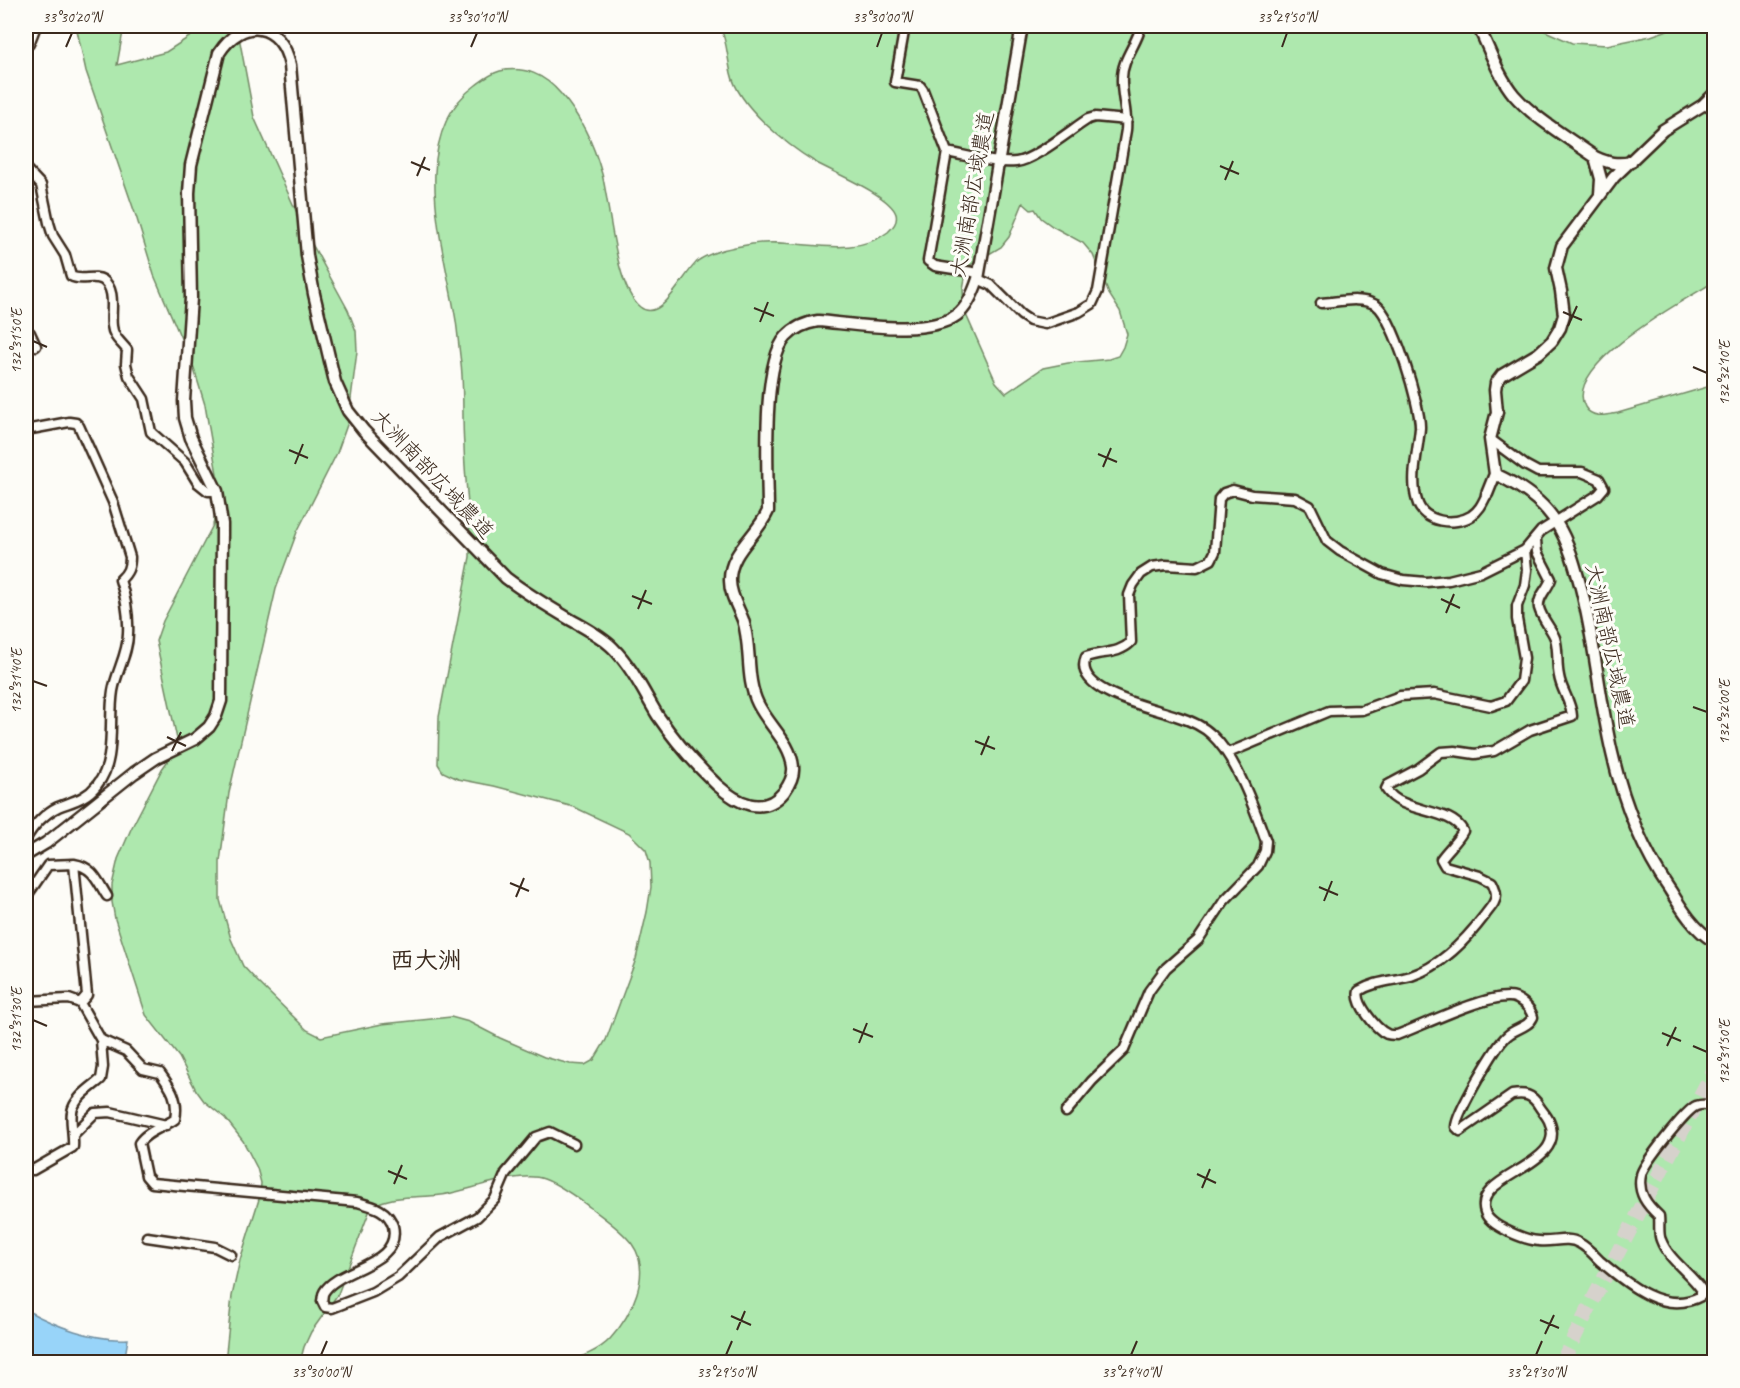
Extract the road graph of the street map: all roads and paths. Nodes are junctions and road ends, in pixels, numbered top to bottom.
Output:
1 (36, 26) edge
2 (905, 26) edge
3 (1022, 26) edge
4 (1142, 26) edge
5 (1478, 26) edge
6 (26, 46) edge
7 (1714, 94) edge
8 (1127, 120) junction
9 (947, 152) junction
10 (1595, 157) junction
11 (998, 162) junction
12 (1631, 162) junction
13 (26, 169) edge
14 (1600, 194) junction
15 (978, 276) junction
16 (1322, 303) dead end
17 (26, 330) edge
18 (36, 346) dead end
19 (26, 430) edge
20 (1490, 439) junction
21 (1494, 474) junction
22 (217, 491) junction
23 (1487, 494) joint
24 (1556, 522) junction
25 (1536, 540) junction
26 (1525, 550) junction
27 (1228, 753) junction
28 (26, 839) edge
29 (26, 855) edge
30 (74, 864) junction
31 (107, 896) dead end
32 (26, 897) edge
33 (1714, 941) edge
34 (26, 1002) edge
35 (80, 1002) junction
36 (101, 1040) junction
37 (1714, 1107) edge
38 (1066, 1112) dead end
39 (166, 1125) junction
40 (74, 1134) junction
41 (574, 1144) dead end
42 (26, 1167) edge
43 (147, 1237) dead end
44 (231, 1255) dead end

1 - 6 street
2 - 9 street
3 - 11 street, 大洲南部広域農道
4 - 8 street
5 - 10 street
7 - 12 street
8 - 11 street
8 - 15 street
9 - 11 street
9 - 15 street
10 - 12 street
10 - 14 street
11 - 15 street, 大洲南部広域農道
12 - 14 street
13 - 22 street
14 - 20 street
15 - 22 street, 大洲南部広域農道
16 - 23 street
17 - 18 street
19 - 28 street
20 - 21 street
20 - 24 street
21 - 23 street
21 - 24 street, 大洲南部広域農道
22 - 29 street, 大洲南部広域農道
24 - 25 street
24 - 33 street, 大洲南部広域農道
25 - 26 street
25 - 37 street
26 - 27 street
26 - 27 street
27 - 38 street
30 - 31 street
30 - 32 street
30 - 35 street
34 - 35 street
35 - 36 street
36 - 39 street
36 - 40 street
39 - 40 street
39 - 41 street
40 - 42 street
43 - 44 street

